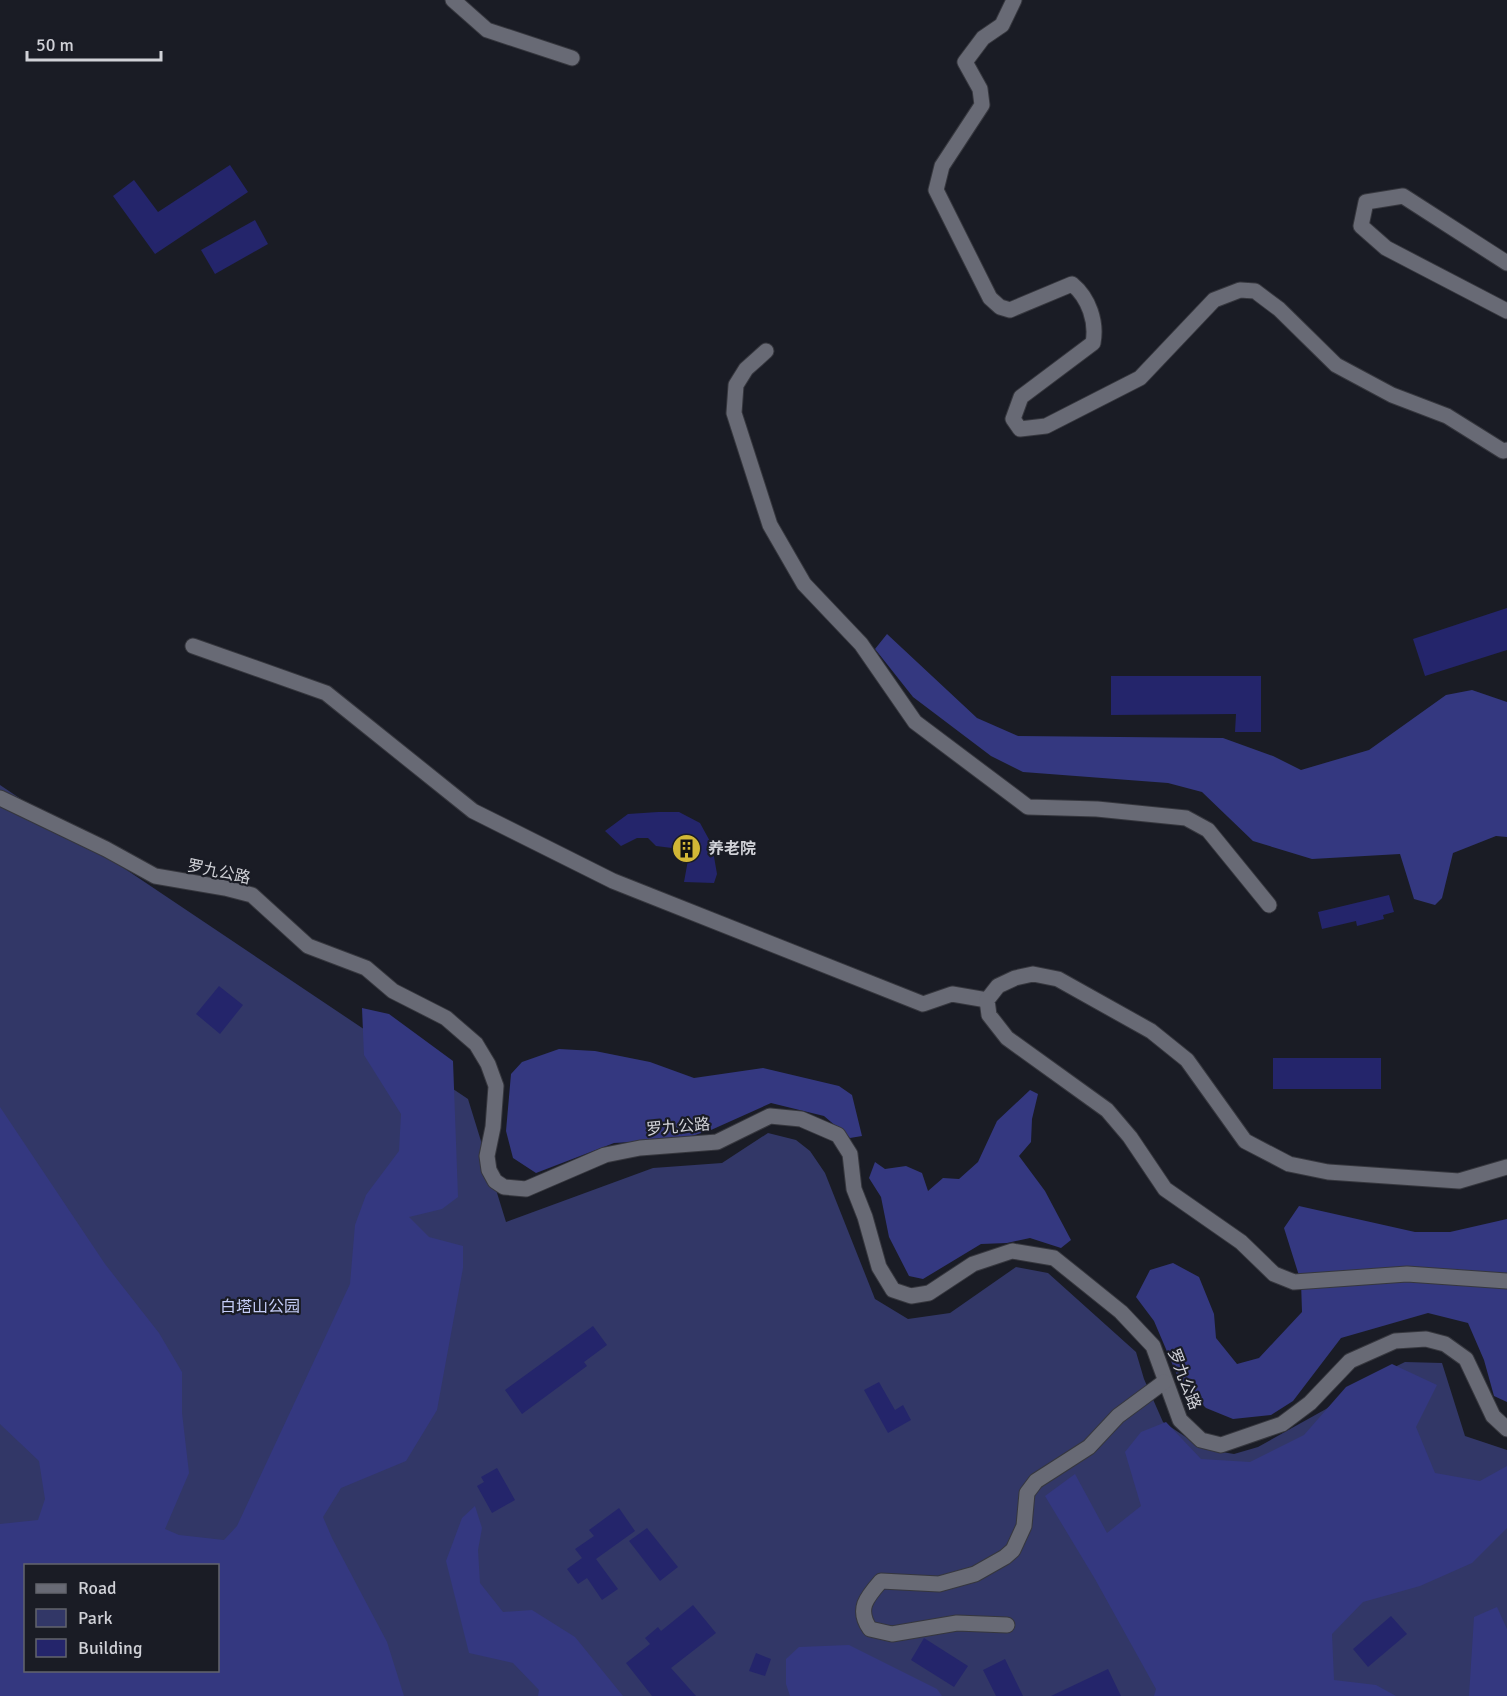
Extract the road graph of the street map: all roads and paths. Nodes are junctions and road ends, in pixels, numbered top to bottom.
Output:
1 (453, 0) edge
2 (1014, 0) edge
3 (572, 58) dead end
4 (1507, 263) edge
5 (1507, 311) edge
6 (766, 351) dead end
7 (1507, 450) edge
8 (193, 646) dead end
9 (0, 798) edge
10 (1269, 905) dead end
11 (987, 1000) junction
12 (1507, 1167) edge
13 (1507, 1281) edge
14 (1164, 1382) junction
15 (1507, 1429) edge
16 (1007, 1625) dead end

1 - 3 street
2 - 7 street
4 - 5 street
6 - 10 street
8 - 11 street
9 - 14 street, 罗九公路
11 - 12 street
11 - 13 street
14 - 15 street, 罗九公路
14 - 16 street

